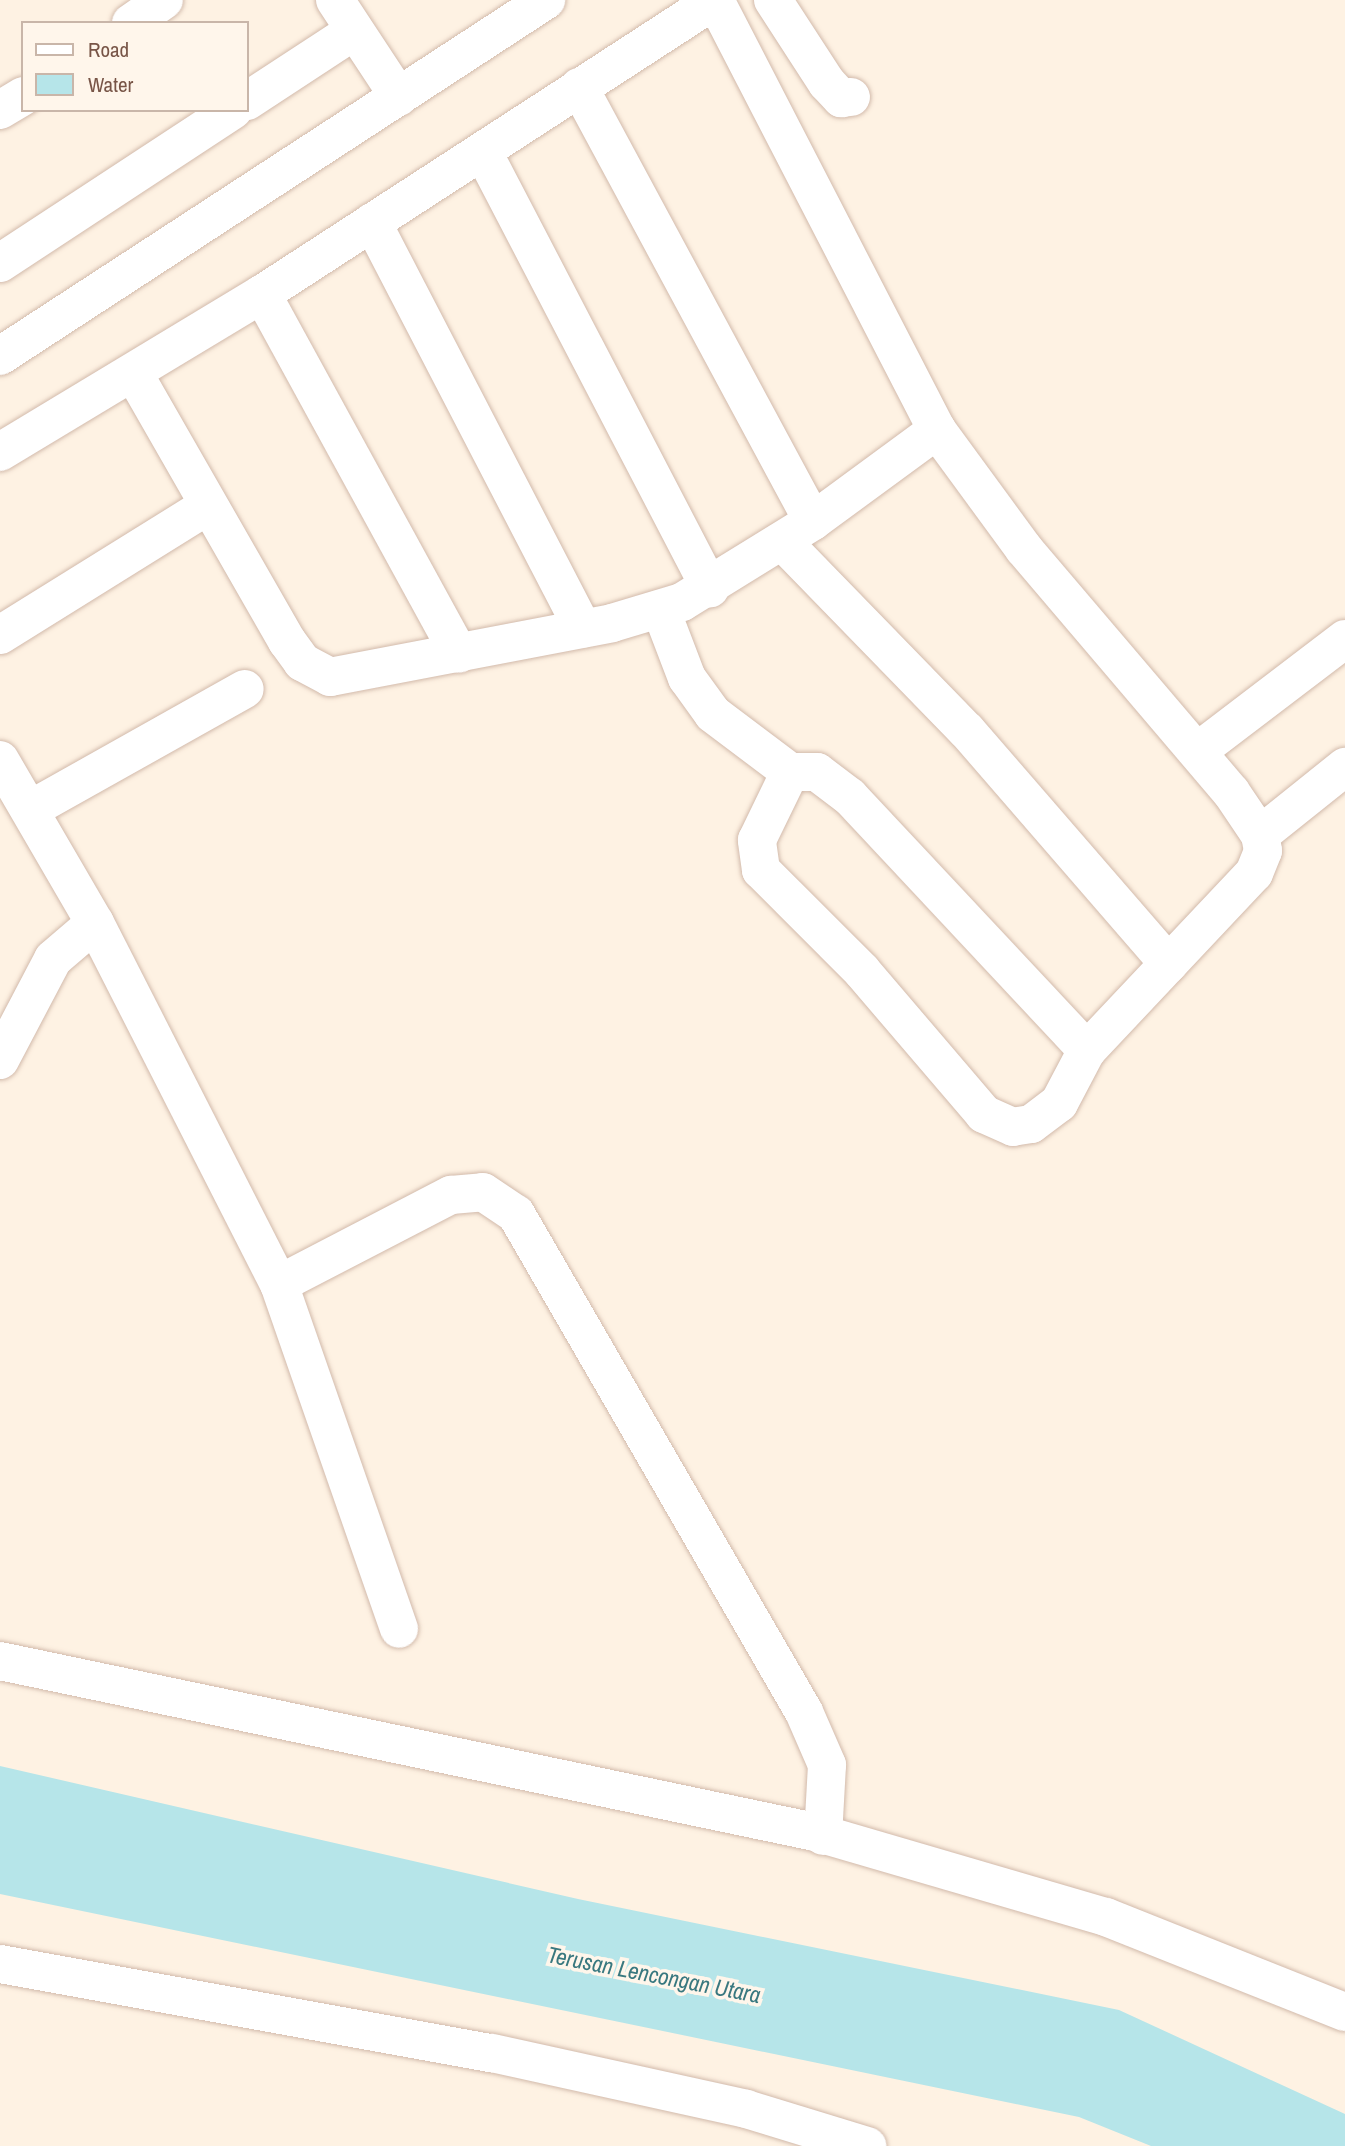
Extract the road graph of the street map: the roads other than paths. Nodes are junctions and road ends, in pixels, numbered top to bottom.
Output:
1 (164, 0) edge
2 (715, 0) edge
3 (773, 0) edge
4 (538, 2) edge
5 (344, 15) edge
6 (134, 21) edge
7 (579, 87) junction
8 (21, 97) edge
9 (399, 97) junction
10 (851, 97) dead end
11 (248, 100) edge
12 (0, 110) edge
13 (230, 112) edge
14 (484, 152) junction
15 (372, 222) junction
16 (0, 262) edge
17 (262, 294) junction
18 (0, 356) edge
19 (134, 374) junction
20 (937, 430) junction
21 (0, 452) edge
22 (206, 507) junction
23 (798, 531) junction
24 (710, 588) junction
25 (661, 610) junction
26 (583, 629) junction
27 (0, 635) edge
28 (1345, 639) edge
29 (459, 654) junction
30 (244, 689) dead end
31 (1198, 751) junction
32 (0, 760) edge
33 (1345, 767) edge
34 (790, 772) junction
35 (31, 809) junction
36 (1260, 835) junction
37 (95, 923) junction
38 (1169, 964) junction
39 (1087, 1050) junction
40 (0, 1060) edge
41 (279, 1283) junction
42 (399, 1629) dead end
43 (0, 1661) edge
44 (823, 1836) junction
45 (0, 1964) edge
46 (1345, 2012) edge
47 (867, 2146) edge

1 - 6 street
2 - 7 street
2 - 20 street
3 - 10 street
4 - 9 street
5 - 9 street
5 - 11 street
7 - 14 street
7 - 23 street
8 - 12 street
9 - 18 street
13 - 16 street
14 - 15 street
14 - 24 street
15 - 17 street
15 - 26 street
17 - 19 street
17 - 29 street
19 - 21 street
19 - 22 street
20 - 23 street
20 - 31 street
22 - 27 street
22 - 29 street
23 - 24 street
23 - 38 street
24 - 25 street
25 - 26 street
25 - 34 street
26 - 29 street
28 - 31 street
30 - 35 street
31 - 36 street
32 - 35 street
33 - 36 street
34 - 39 street
34 - 39 street
35 - 37 street
36 - 38 street
37 - 40 street
37 - 41 street
38 - 39 street
41 - 42 street
41 - 44 street
43 - 44 street
44 - 46 street
45 - 47 street

